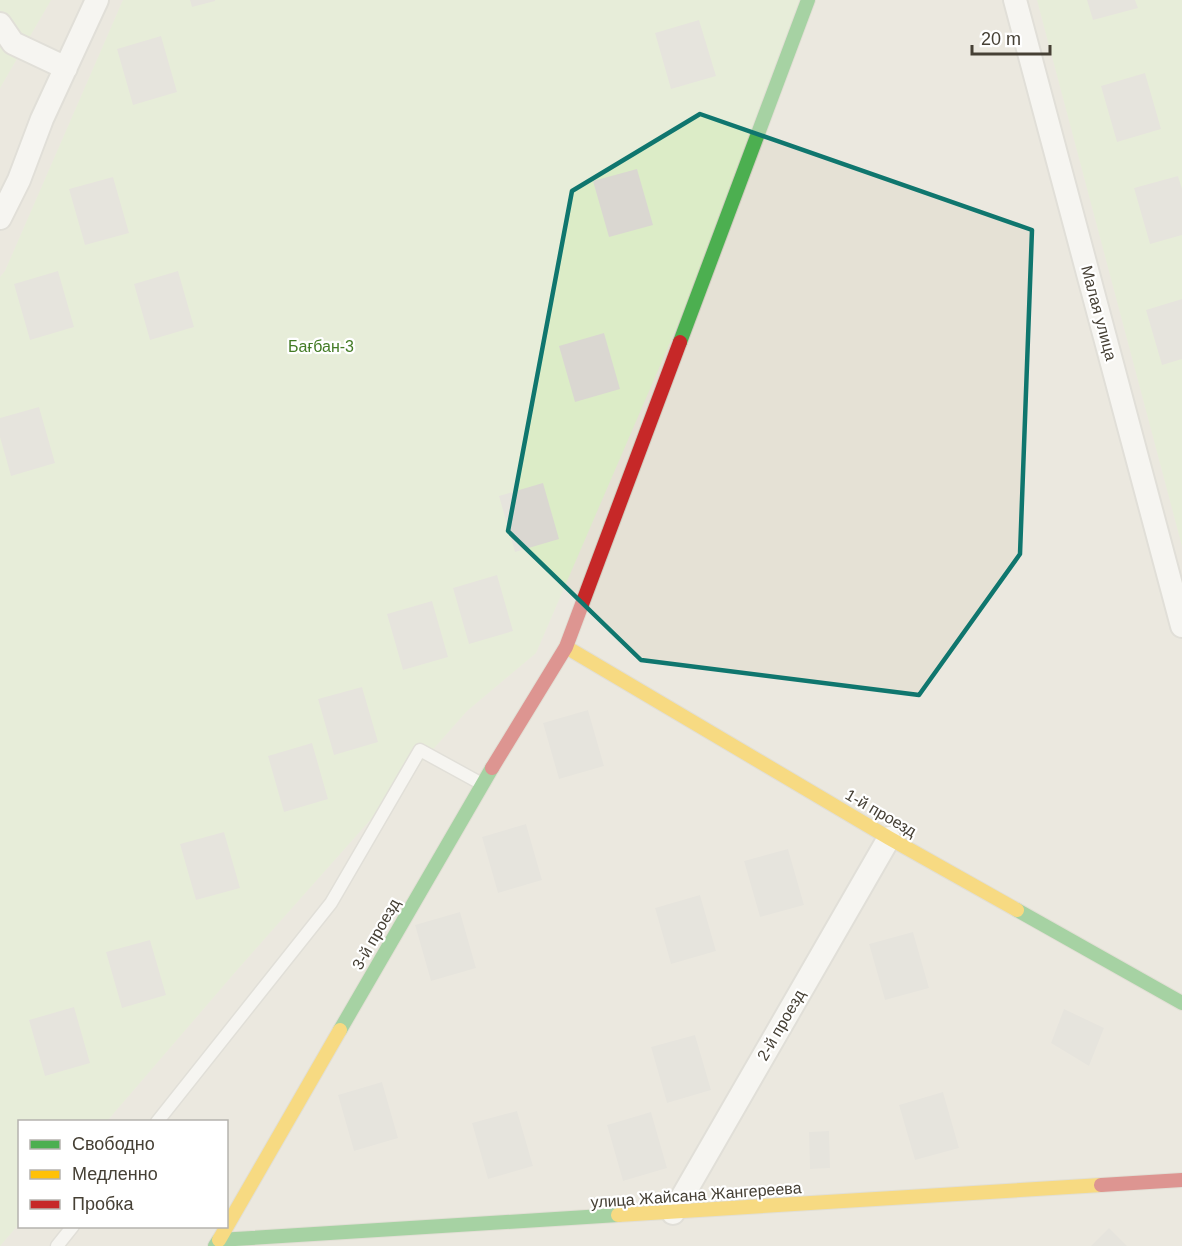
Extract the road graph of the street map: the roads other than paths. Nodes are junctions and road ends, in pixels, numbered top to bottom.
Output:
1 (97, 0) edge
2 (808, 0) edge
3 (1015, 0) edge
4 (0, 24) edge
5 (66, 68) junction
6 (0, 218) edge
7 (1182, 626) edge
8 (566, 648) junction
9 (482, 784) junction
10 (889, 838) junction
11 (1182, 1003) edge
12 (159, 1120) edge
13 (1182, 1180) edge
14 (673, 1213) junction
15 (228, 1224) edge
16 (72, 1228) edge
17 (226, 1228) edge
18 (217, 1243) edge
19 (57, 1246) edge

1 - 5 street
2 - 8 street, 3-й проезд
3 - 7 street, Малая улица
4 - 5 street
5 - 6 street
8 - 9 street, 3-й проезд
8 - 10 street, 1-й проезд
9 - 12 lane
9 - 15 street, 3-й проезд
10 - 11 street, 1-й проезд
10 - 14 street, 2-й проезд
13 - 14 street, улица Жайсана Жангереева
14 - 18 street, улица Жайсана Жангереева
16 - 19 lane
17 - 18 street, 3-й проезд

